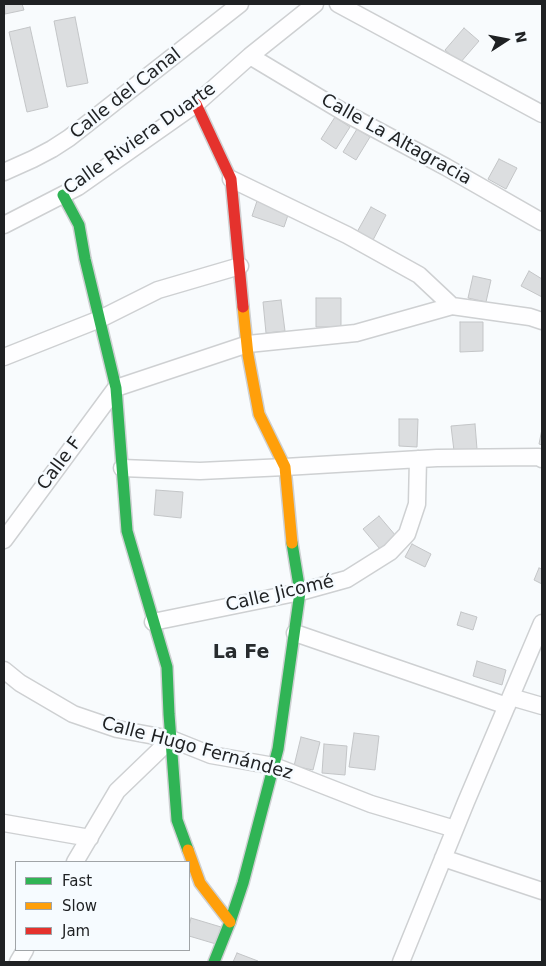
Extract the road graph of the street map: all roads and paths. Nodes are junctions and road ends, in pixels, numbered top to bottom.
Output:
1 (240, 4) edge
2 (315, 4) edge
3 (338, 4) edge
4 (250, 56) junction
5 (196, 104) junction
6 (542, 114) edge
7 (4, 172) edge
8 (231, 179) junction
9 (63, 195) junction
10 (542, 222) edge
11 (4, 225) edge
12 (240, 266) junction
13 (452, 306) junction
14 (538, 315) edge
15 (100, 320) junction
16 (248, 344) junction
17 (4, 357) edge
18 (116, 388) junction
19 (418, 459) junction
20 (542, 459) edge
21 (285, 467) junction
22 (122, 468) junction
23 (4, 540) edge
24 (300, 592) junction
25 (153, 622) junction
26 (542, 623) edge
27 (294, 633) junction
28 (4, 670) edge
29 (509, 701) junction
30 (542, 706) edge
31 (171, 739) junction
32 (274, 766) junction
33 (4, 823) edge
34 (455, 829) junction
35 (90, 838) junction
36 (443, 858) junction
37 (77, 861) edge
38 (542, 891) edge
39 (230, 922) junction
40 (24, 951) edge
41 (18, 962) edge
42 (214, 962) edge
43 (400, 962) edge

1 - 7 street, Calle del Canal
2 - 4 street, Calle Riviera Duarte
3 - 6 street
4 - 5 street, Calle Riviera Duarte
4 - 10 street, Calle La Altagracia
5 - 8 street
5 - 9 street, Calle Riviera Duarte
8 - 12 street
8 - 13 street
9 - 11 street, Calle Riviera Duarte
9 - 15 street
12 - 15 street
12 - 16 street
13 - 14 street
13 - 16 street
15 - 17 street
15 - 18 street
16 - 18 street
16 - 21 street
18 - 22 street
18 - 23 street, Calle F
19 - 20 street
19 - 21 street
19 - 24 street, Calle Jicomé
21 - 22 street
21 - 24 street
22 - 25 street
24 - 25 street, Calle Jicomé
24 - 27 street
25 - 31 street
26 - 29 street
27 - 29 street
27 - 32 street
28 - 31 street, Calle Hugo Fernández
29 - 30 street
29 - 34 street
31 - 32 street, Calle Hugo Fernández
31 - 35 street
31 - 39 street
32 - 34 street, Calle Hugo Fernández
32 - 39 street
33 - 35 street
34 - 36 street
35 - 37 street
36 - 38 street
36 - 43 street
39 - 42 street
40 - 41 street

